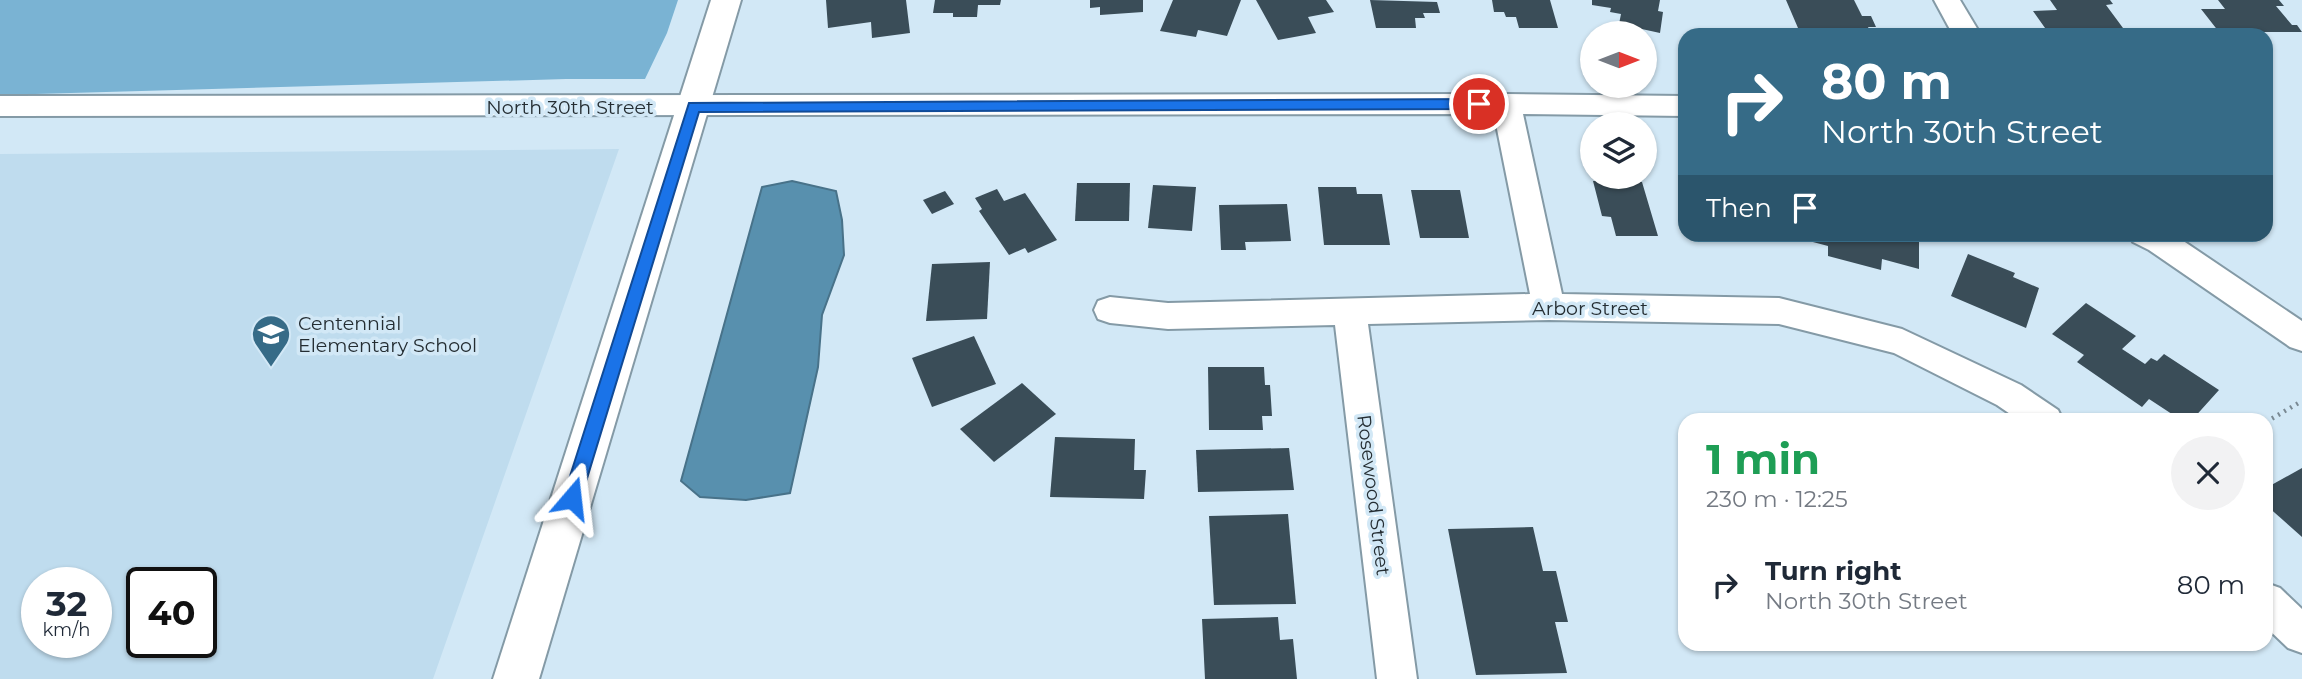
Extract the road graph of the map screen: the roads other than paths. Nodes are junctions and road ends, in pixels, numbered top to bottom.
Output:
1 (726, 0) edge
2 (1947, 0) edge
3 (1963, 28) edge
4 (1506, 104) junction
5 (0, 106) edge
6 (1678, 106) edge
7 (694, 107) junction
8 (2160, 242) edge
9 (1549, 307) junction
10 (1110, 310) dead end
11 (1350, 312) junction
12 (2302, 338) edge
13 (2036, 413) edge
14 (2273, 608) edge
15 (2302, 635) edge
16 (516, 679) edge
17 (1397, 679) edge

1 - 7 street
2 - 3 street
4 - 6 street, North 30th Street
4 - 7 street, North 30th Street
4 - 9 street
5 - 7 street, North 30th Street
7 - 16 street
8 - 12 street
9 - 11 street, Arbor Street
9 - 13 street, Arbor Street
10 - 11 street, Arbor Street
11 - 17 street, Rosewood Street
14 - 15 street

